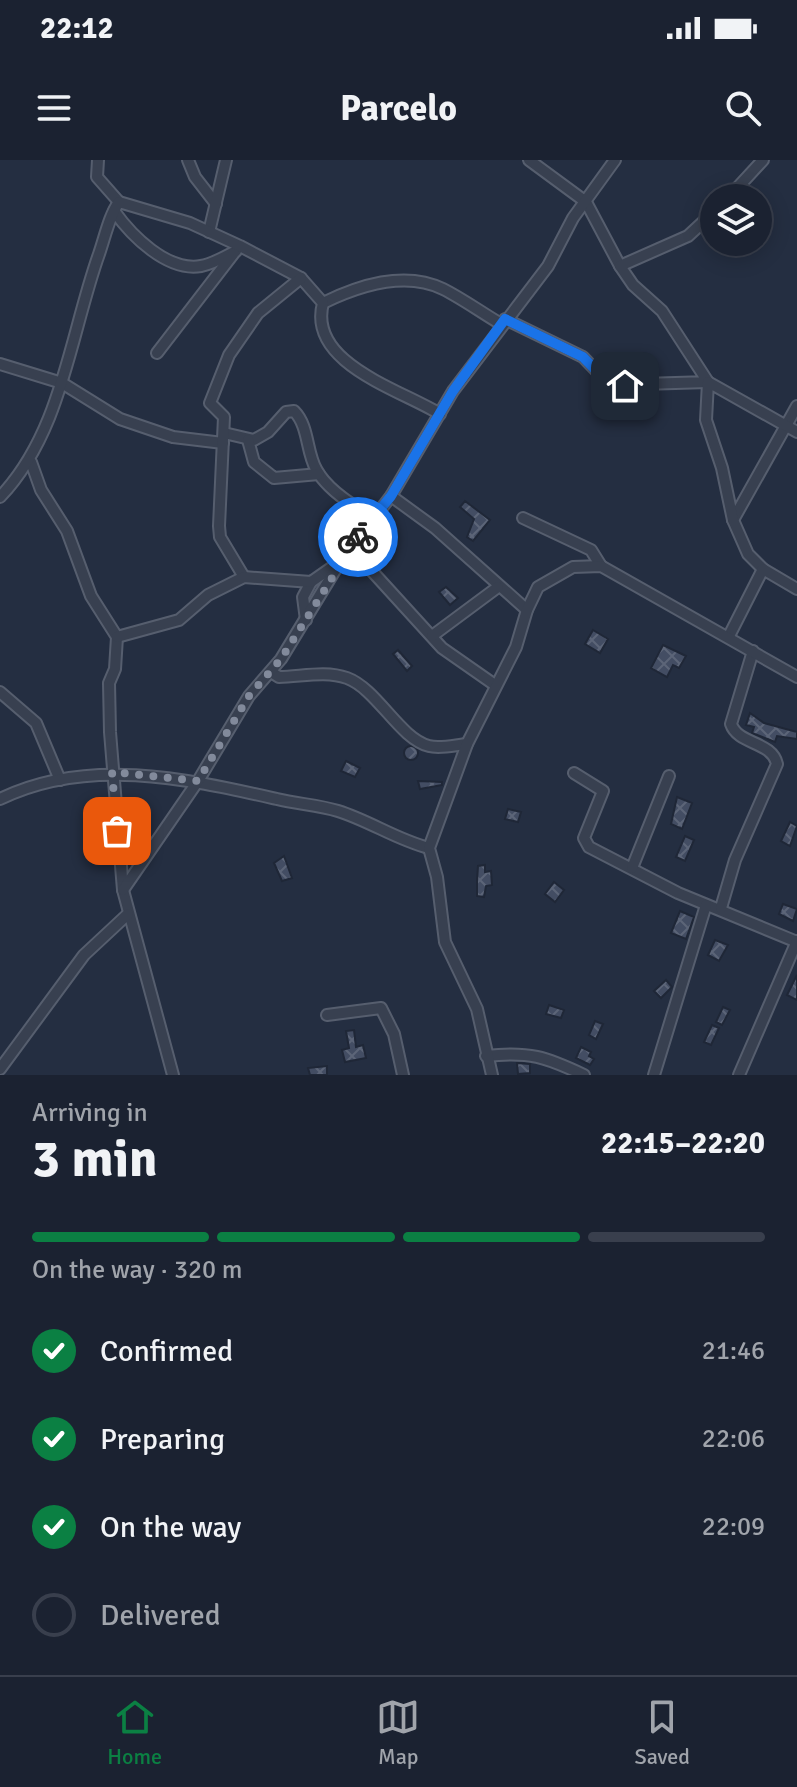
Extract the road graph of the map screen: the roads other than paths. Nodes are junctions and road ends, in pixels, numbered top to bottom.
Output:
1 (98, 160) edge
2 (188, 160) edge
3 (226, 160) edge
4 (529, 160) edge
5 (615, 160) edge
6 (763, 160) edge
7 (741, 184) edge
8 (586, 202) junction
9 (216, 204) junction
10 (117, 206) junction
11 (700, 225) edge
12 (209, 232) junction
13 (238, 248) junction
14 (620, 266) junction
15 (301, 278) junction
16 (323, 303) junction
17 (503, 322) junction
18 (157, 353) dead end
19 (0, 364) edge
20 (708, 382) junction
21 (62, 383) junction
22 (797, 406) edge
23 (440, 414) junction
24 (786, 426) junction
25 (797, 432) edge
26 (223, 438) junction
27 (248, 440) junction
28 (31, 462) junction
29 (319, 474) junction
30 (391, 496) junction
31 (0, 497) edge
32 (373, 517) junction
33 (523, 518) dead end
34 (733, 520) junction
35 (350, 547) junction
36 (341, 561) junction
37 (601, 566) junction
38 (763, 569) junction
39 (244, 577) junction
40 (311, 582) junction
41 (498, 587) junction
42 (797, 589) edge
43 (527, 610) junction
44 (306, 620) junction
45 (432, 636) junction
46 (729, 636) junction
47 (117, 637) junction
48 (753, 651) junction
49 (271, 672) junction
50 (797, 677) edge
51 (495, 685) junction
52 (0, 692) edge
53 (467, 744) junction
54 (112, 772) junction
55 (574, 773) dead end
56 (669, 776) dead end
57 (60, 780) junction
58 (198, 781) junction
59 (0, 799) edge
60 (429, 848) junction
61 (632, 868) junction
62 (123, 890) junction
63 (706, 905) junction
64 (721, 908) junction
65 (128, 914) junction
66 (797, 942) edge
67 (327, 1015) dead end
68 (486, 1056) junction
69 (0, 1069) edge
70 (173, 1075) edge
71 (403, 1075) edge
72 (492, 1075) edge
73 (584, 1075) edge
74 (654, 1075) edge
75 (739, 1075) edge

1 - 10 street
2 - 9 street
3 - 9 street
4 - 8 street
5 - 8 street
6 - 7 street
8 - 14 street
8 - 17 street
9 - 12 street
10 - 12 street
10 - 13 street
10 - 21 street
11 - 14 street
12 - 13 street
13 - 15 street
13 - 18 street
14 - 20 street
15 - 16 street
15 - 26 street
16 - 17 street
16 - 23 street
17 - 20 street
17 - 23 street
19 - 21 street
20 - 24 street
20 - 34 street
21 - 26 street
21 - 28 street
22 - 24 street
23 - 30 street
24 - 25 street
24 - 34 street
26 - 27 street
26 - 39 street
27 - 29 street
27 - 29 street
28 - 31 street
28 - 47 street
29 - 32 street
30 - 32 street
30 - 41 street
32 - 35 street
33 - 37 street
34 - 38 street
35 - 36 street
35 - 45 street
36 - 40 street
36 - 44 street
37 - 43 street
37 - 46 street
38 - 42 street
38 - 46 street
39 - 40 street
39 - 47 street
40 - 44 street
41 - 43 street
41 - 45 street
43 - 51 street
44 - 49 street
45 - 51 street
46 - 48 street
47 - 54 street
48 - 50 street
48 - 64 street
49 - 53 street
49 - 58 street
51 - 53 street
52 - 57 street
53 - 60 street
54 - 57 street
54 - 58 street
54 - 62 street
55 - 61 street
56 - 61 street
57 - 59 street
58 - 60 street
58 - 62 street
60 - 68 street
61 - 63 street
62 - 65 street
63 - 64 street
63 - 74 street
64 - 66 street
65 - 69 street
65 - 70 street
66 - 75 street
67 - 71 street
68 - 72 street
68 - 73 street

